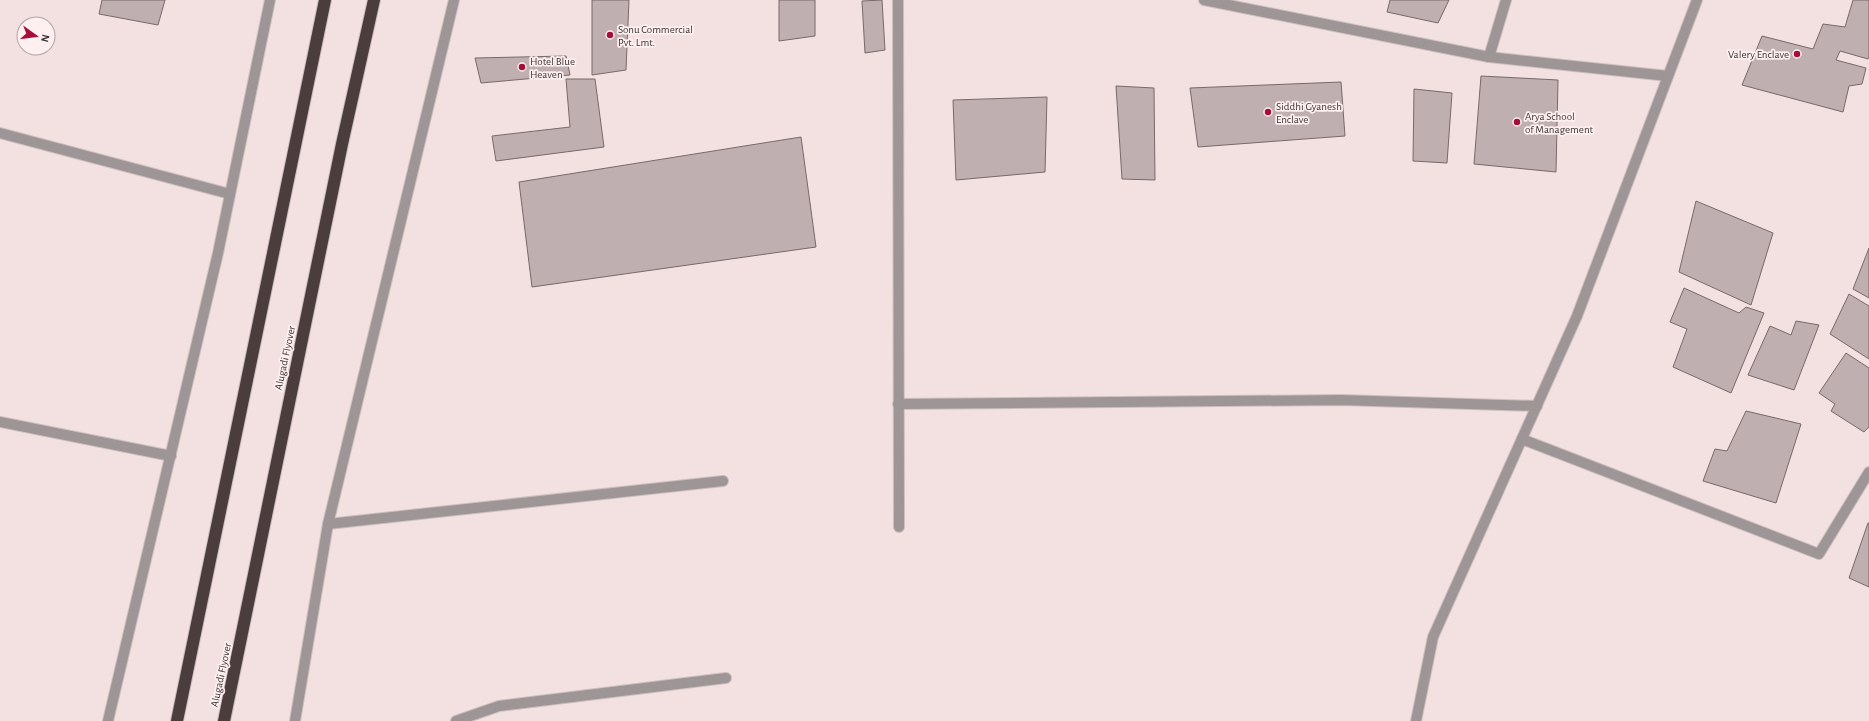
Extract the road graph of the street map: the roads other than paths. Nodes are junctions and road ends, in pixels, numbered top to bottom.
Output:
1 (270, 0) edge
2 (325, 0) edge
3 (374, 0) edge
4 (454, 0) edge
5 (898, 0) edge
6 (1204, 0) edge
7 (1506, 0) edge
8 (1697, 0) edge
9 (1490, 57) junction
10 (1668, 76) junction
11 (0, 133) edge
12 (230, 194) junction
13 (898, 404) junction
14 (1537, 406) junction
15 (0, 422) edge
16 (1522, 439) junction
17 (171, 456) junction
18 (1869, 472) edge
19 (723, 481) dead end
20 (328, 524) junction
21 (899, 527) dead end
22 (726, 678) dead end
23 (108, 721) edge
24 (177, 721) edge
25 (224, 721) edge
26 (295, 721) edge
27 (456, 721) edge
28 (1416, 721) edge

1 - 12 street
2 - 24 highway
3 - 25 highway, Alugadi Flyover
4 - 20 street
5 - 13 street
6 - 9 street
7 - 9 street
8 - 10 street
9 - 10 street
10 - 14 street
11 - 12 street
12 - 17 street
13 - 14 street
13 - 21 street
14 - 16 street
15 - 17 street
16 - 18 street
16 - 28 street
17 - 23 street
19 - 20 street
20 - 26 street
22 - 27 street

